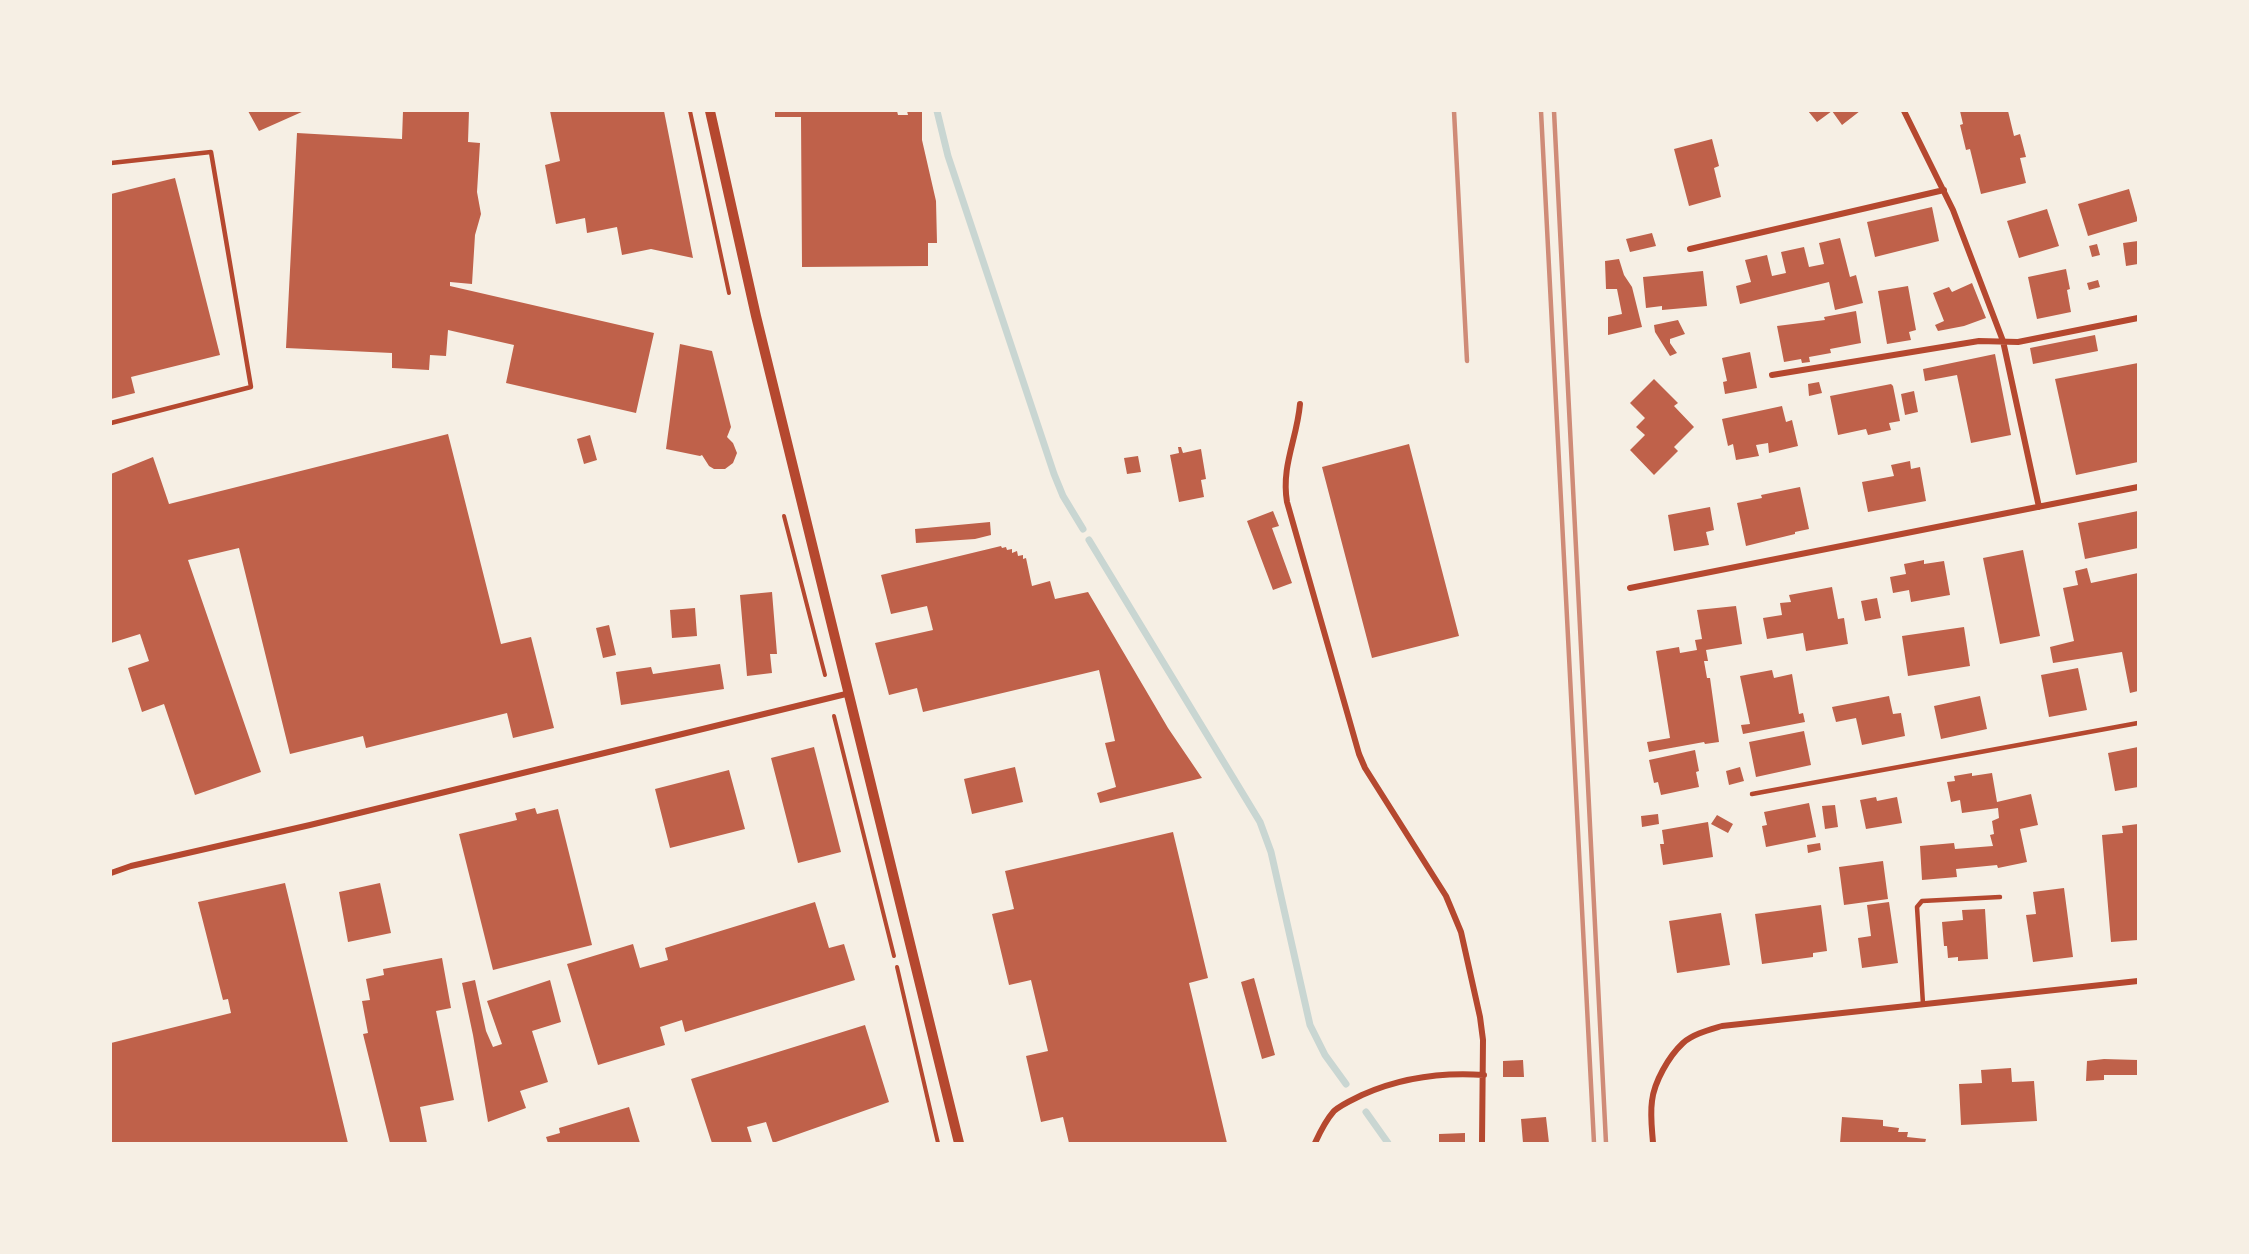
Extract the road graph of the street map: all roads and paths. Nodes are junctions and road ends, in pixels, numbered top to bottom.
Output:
1 (690, 111) edge
2 (710, 111) edge
3 (1904, 111) edge
4 (111, 163) edge
5 (1944, 190) junction
6 (1690, 249) dead end
7 (729, 293) dead end
8 (2138, 318) edge
9 (2003, 341) junction
10 (1772, 375) dead end
11 (1300, 404) dead end
12 (111, 423) edge
13 (2138, 487) edge
14 (2039, 507) junction
15 (784, 516) dead end
16 (1630, 588) dead end
17 (825, 675) dead end
18 (850, 693) junction
19 (834, 716) dead end
20 (2138, 723) edge
21 (1752, 794) dead end
22 (111, 873) edge
23 (2000, 897) dead end
24 (2138, 981) edge
25 (1923, 1004) junction
26 (1484, 1075) junction
27 (938, 1143) edge
28 (959, 1143) edge
29 (1315, 1143) edge
30 (1482, 1143) edge
31 (1653, 1143) edge

1 - 7 path
2 - 18 street
3 - 5 street
4 - 12 lane
5 - 6 street
5 - 9 street
8 - 9 street
9 - 10 street
9 - 14 street
11 - 26 street
13 - 14 street
14 - 16 street
15 - 17 path
18 - 22 street
18 - 28 street
19 - 27 path
20 - 21 lane
23 - 25 lane
24 - 25 street
25 - 31 street
26 - 29 street
26 - 30 street

